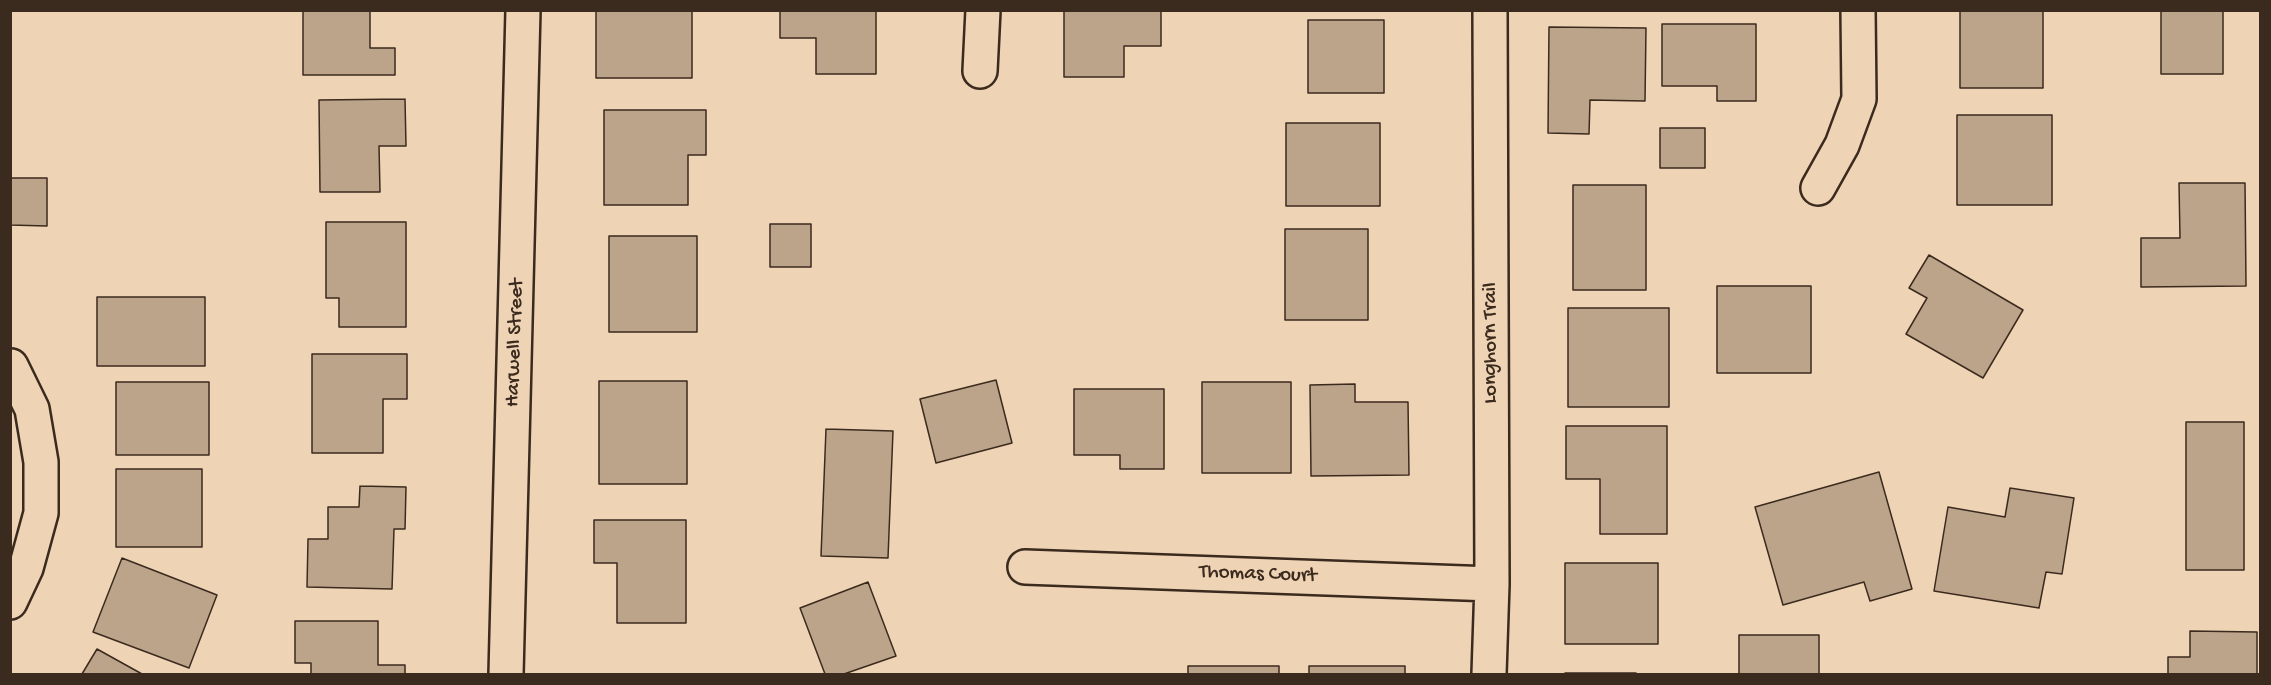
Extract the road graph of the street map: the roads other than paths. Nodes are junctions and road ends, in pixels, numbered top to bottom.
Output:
1 (524, 10) edge
2 (983, 10) edge
3 (1490, 10) edge
4 (1858, 10) edge
5 (980, 71) dead end
6 (1818, 188) dead end
7 (11, 366) edge
8 (1025, 567) dead end
9 (1492, 584) junction
10 (10, 602) edge
11 (506, 675) edge
12 (1489, 675) edge

1 - 11 street, Harwell Street
2 - 5 street
3 - 9 street, Longhorn Trail
4 - 6 street
7 - 10 street
8 - 9 street, Thomas Court
9 - 12 street, Longhorn Trail

